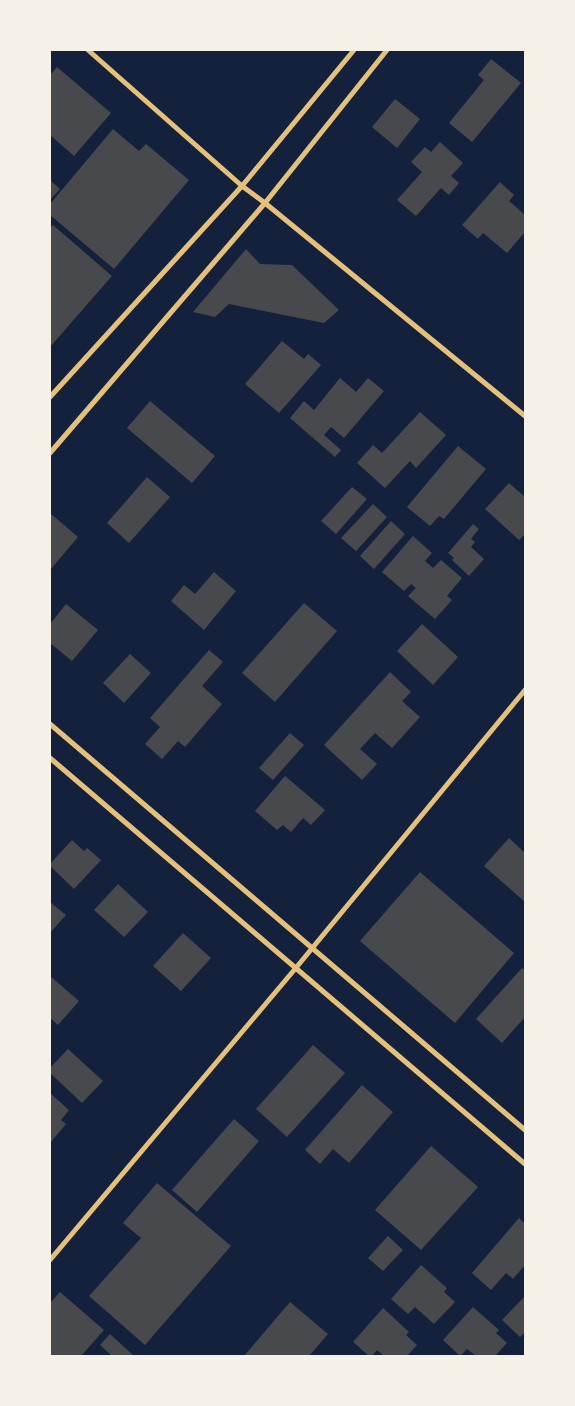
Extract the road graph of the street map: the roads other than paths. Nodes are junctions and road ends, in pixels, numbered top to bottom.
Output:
1 (88, 50) edge
2 (354, 50) edge
3 (388, 50) edge
4 (242, 186) junction
5 (265, 203) junction
6 (50, 397) edge
7 (525, 416) edge
8 (50, 453) edge
9 (525, 690) edge
10 (50, 724) edge
11 (50, 758) edge
12 (312, 948) junction
13 (295, 969) junction
14 (525, 1130) edge
15 (525, 1164) edge
16 (50, 1260) edge

1 - 4 street
2 - 4 street
3 - 5 street
4 - 5 street
4 - 6 street
5 - 7 street
5 - 8 street
9 - 12 street
10 - 12 street
11 - 13 street
12 - 13 street
12 - 14 street
13 - 15 street
13 - 16 street

